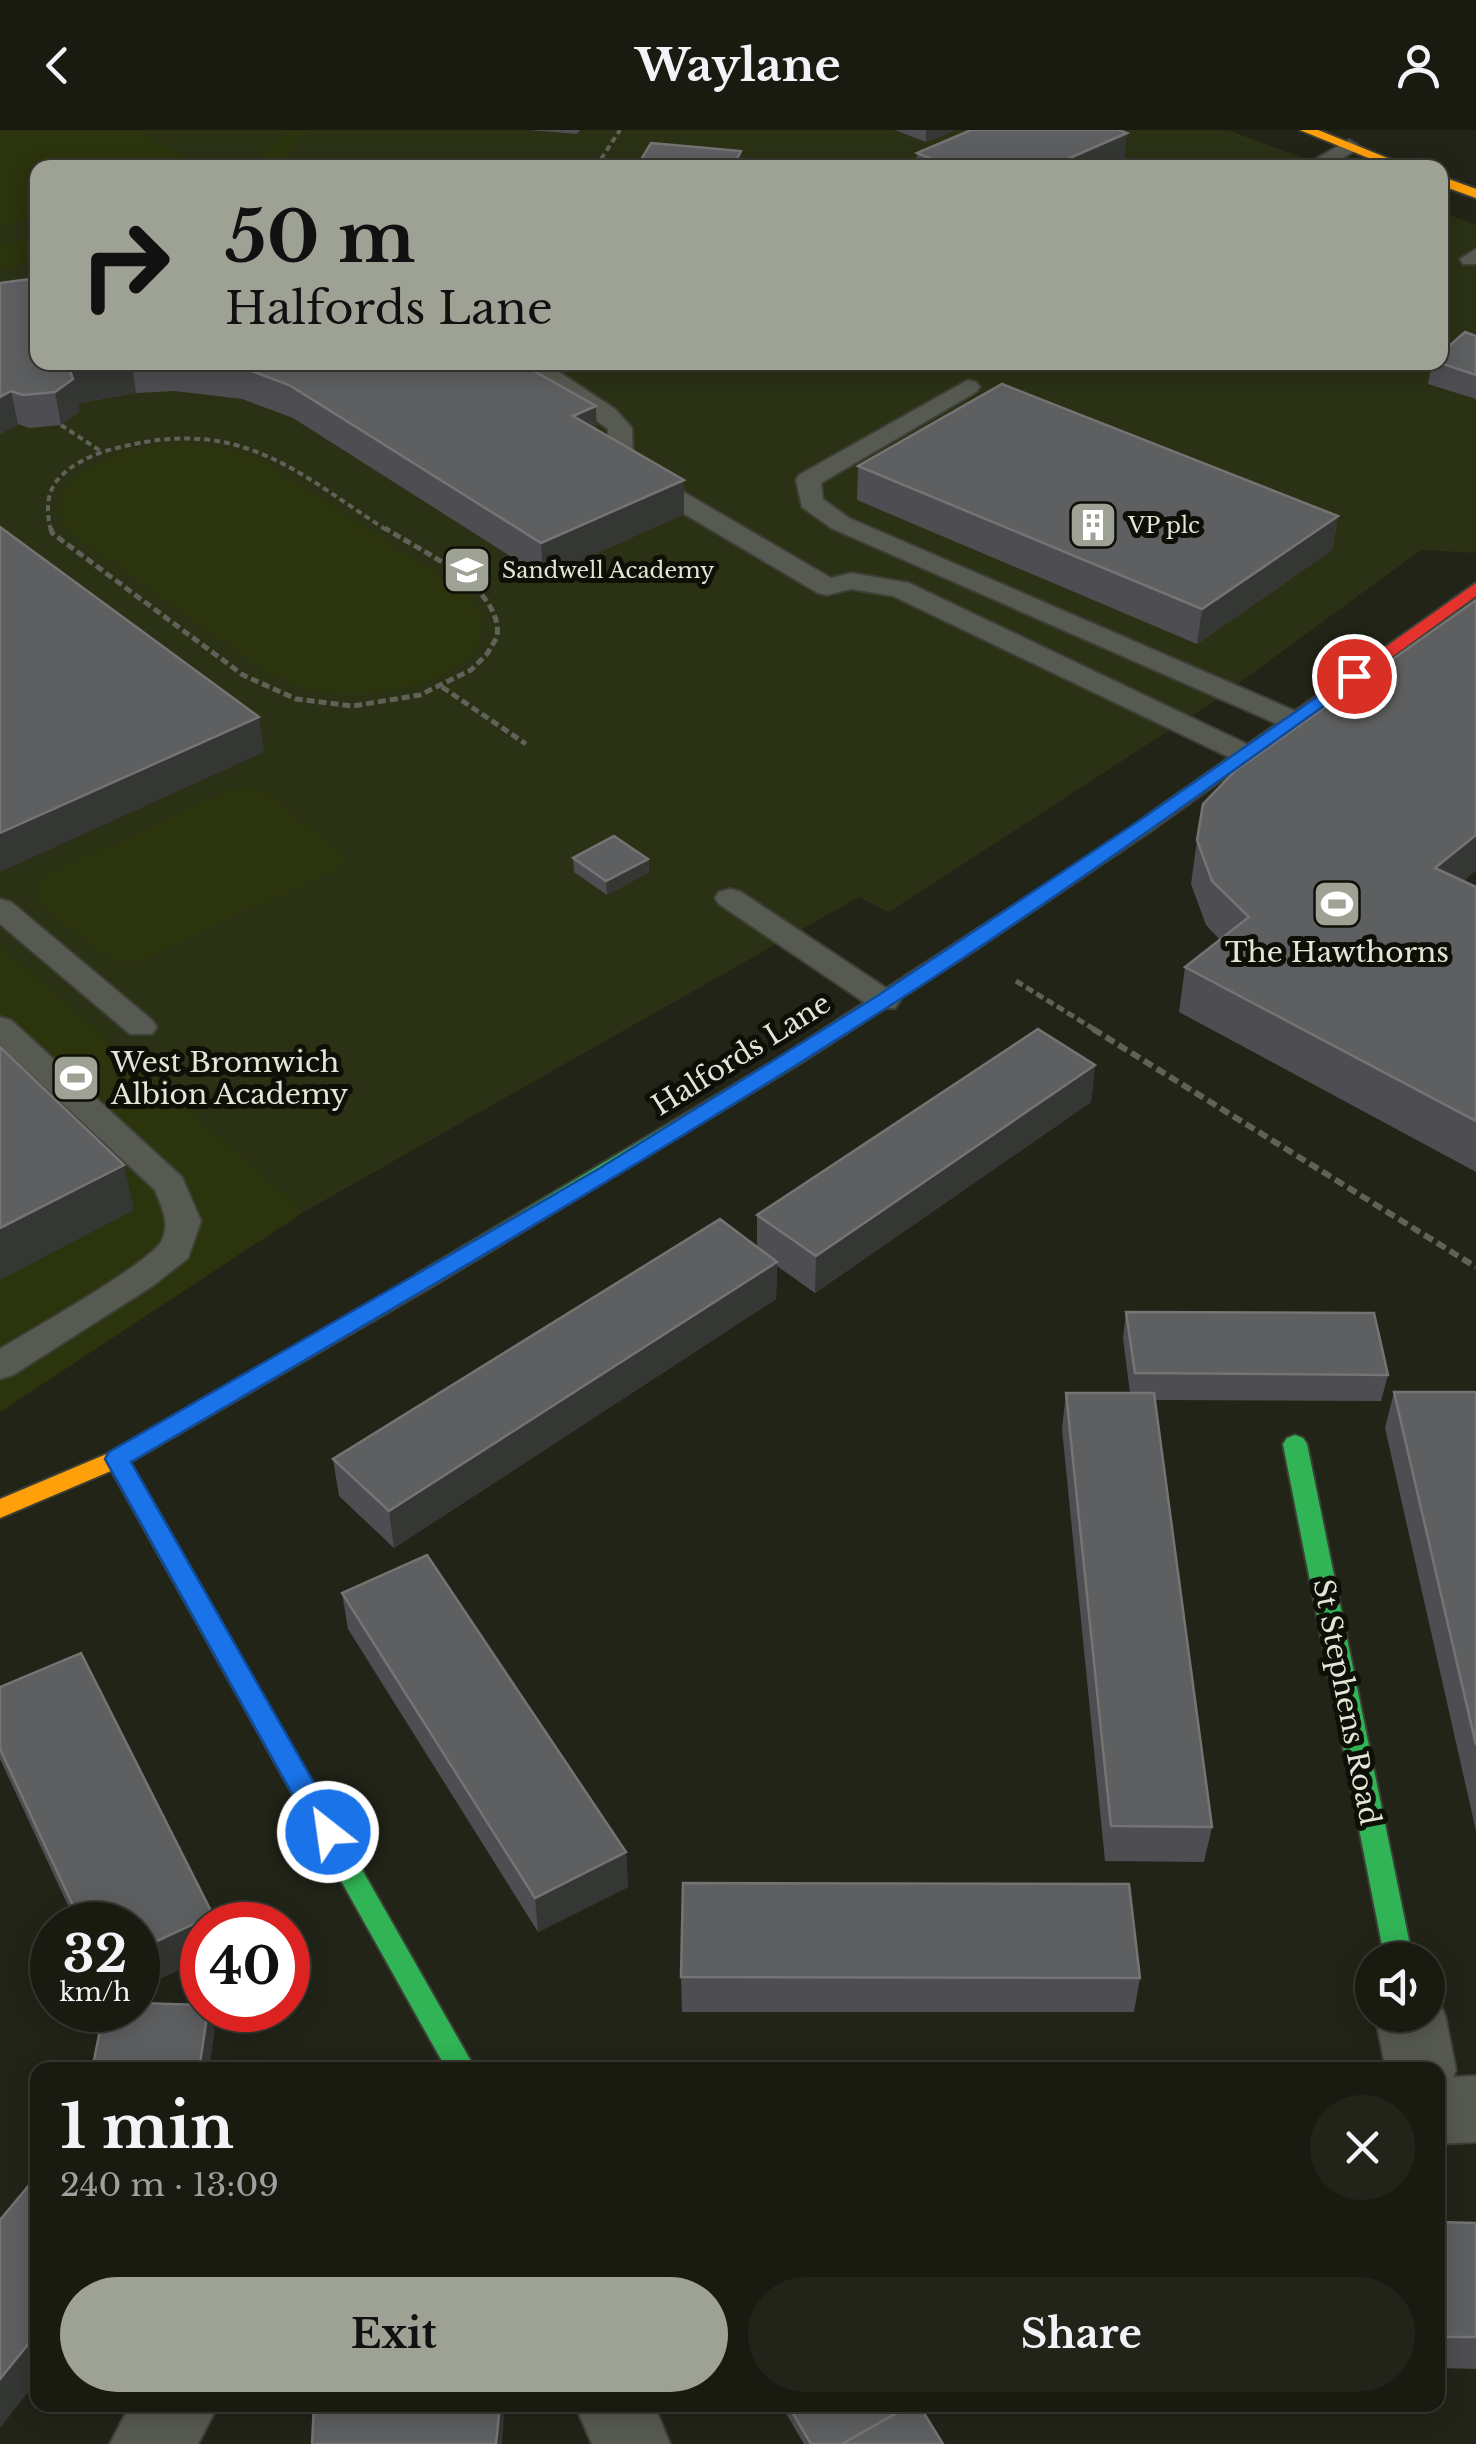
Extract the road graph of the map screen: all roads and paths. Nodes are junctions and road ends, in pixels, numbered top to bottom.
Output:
1 (620, 130) edge
2 (1306, 130) edge
3 (1349, 146) junction
4 (601, 160) dead end
5 (1324, 160) edge
6 (1385, 160) edge
7 (1448, 183) edge
8 (1476, 194) edge
9 (539, 370) edge
10 (968, 386) dead end
11 (61, 426) edge
12 (102, 452) junction
13 (1476, 588) edge
14 (442, 687) junction
15 (1292, 720) junction
16 (526, 744) dead end
17 (1245, 754) junction
18 (730, 898) dead end
19 (0, 908) edge
20 (964, 948) junction
21 (884, 1001) junction
22 (141, 1026) dead end
23 (0, 1027) edge
24 (1476, 1267) edge
25 (0, 1366) edge
26 (1295, 1444) dead end
27 (117, 1459) junction
28 (1, 1507) edge
29 (1395, 1942) edge
30 (1413, 2032) edge
31 (457, 2062) edge
32 (1419, 2062) edge
33 (1476, 2109) edge
34 (1445, 2111) edge
35 (174, 2412) edge
36 (617, 2412) edge
37 (149, 2444) edge
38 (631, 2444) edge

1 - 4 path
2 - 3 main road
3 - 5 lane
3 - 6 main road
7 - 8 main road
9 - 17 lane
10 - 15 lane
11 - 12 path
12 - 14 path
12 - 14 path
13 - 15 main road, Halfords Lane
14 - 16 path
15 - 17 main road, Halfords Lane
17 - 20 main road, Halfords Lane
18 - 21 lane
19 - 22 lane
20 - 21 main road, Halfords Lane
20 - 24 path
21 - 27 main road, Halfords Lane
23 - 25 lane
26 - 29 main road, St Stephens Road
27 - 28 main road, Halfords Lane
27 - 31 main road
30 - 32 street
33 - 34 street
35 - 37 street
36 - 38 street

